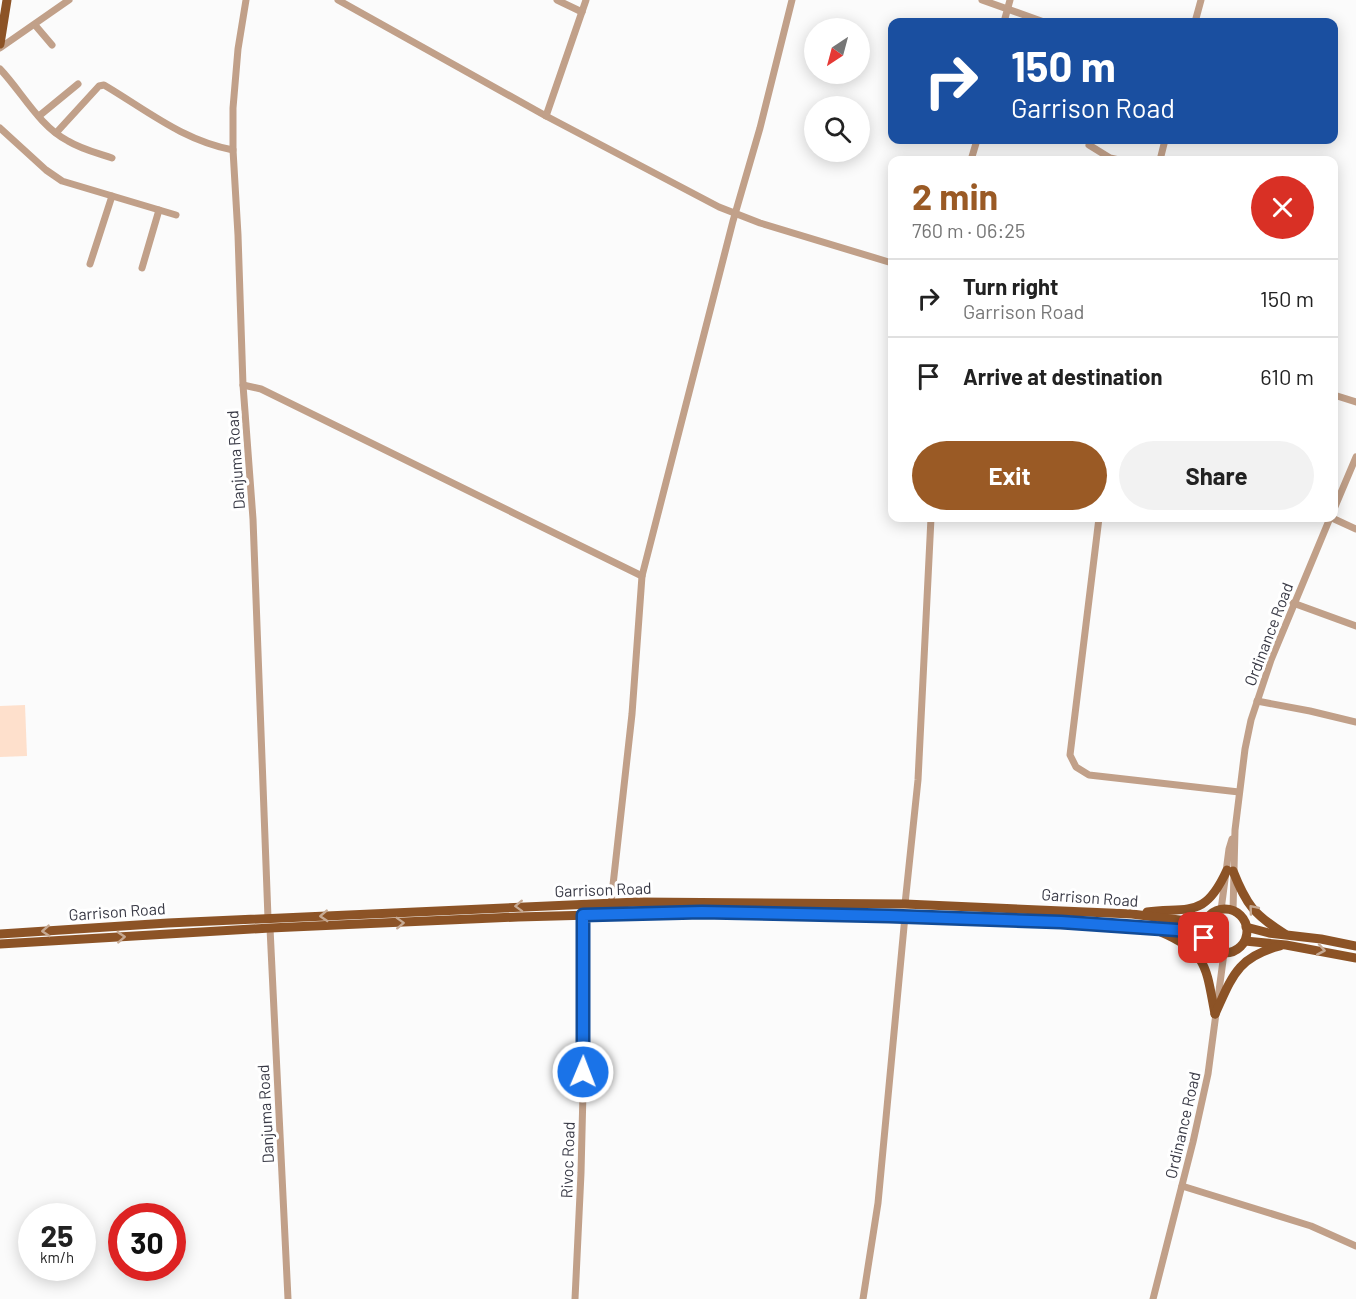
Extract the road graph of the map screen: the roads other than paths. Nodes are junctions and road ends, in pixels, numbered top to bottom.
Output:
1 (8, 0) edge
2 (69, 0) edge
3 (246, 0) edge
4 (338, 0) edge
5 (557, 0) edge
6 (586, 0) edge
7 (792, 0) edge
8 (982, 0) edge
9 (1010, 0) edge
10 (1201, 0) edge
11 (1008, 9) junction
12 (582, 12) junction
13 (1005, 18) edge
14 (1033, 18) edge
15 (1196, 18) edge
16 (35, 25) junction
17 (52, 45) dead end
18 (0, 46) edge
19 (0, 69) edge
20 (78, 84) dead end
21 (39, 116) junction
22 (546, 116) junction
23 (0, 128) edge
24 (56, 133) junction
25 (1089, 145) dead end
26 (233, 150) junction
27 (1106, 156) edge
28 (112, 158) dead end
29 (112, 196) junction
30 (159, 210) junction
31 (735, 214) junction
32 (176, 215) dead end
33 (888, 262) edge
34 (90, 264) dead end
35 (142, 268) dead end
36 (243, 385) junction
37 (1338, 396) edge
38 (1356, 402) edge
39 (1356, 457) edge
40 (1338, 500) edge
41 (1338, 521) edge
42 (931, 522) edge
43 (1099, 522) edge
44 (1329, 522) edge
45 (1356, 529) edge
46 (642, 576) junction
47 (1293, 603) junction
48 (1356, 626) edge
49 (1257, 701) junction
50 (1356, 722) edge
51 (1239, 792) junction
52 (1230, 870) junction
53 (611, 903) junction
54 (906, 904) junction
55 (1221, 910) junction
56 (1233, 911) junction
57 (1132, 914) junction
58 (583, 915) junction
59 (905, 916) junction
60 (1206, 919) junction
61 (269, 923) junction
62 (1144, 927) junction
63 (1246, 927) junction
64 (0, 934) edge
65 (1204, 938) junction
66 (1286, 940) junction
67 (1245, 941) junction
68 (0, 944) edge
69 (1356, 946) edge
70 (1224, 953) junction
71 (1356, 957) edge
72 (1215, 1014) junction
73 (1182, 1186) junction
74 (1356, 1246) edge
75 (288, 1299) edge
76 (575, 1299) edge
77 (863, 1299) edge
78 (1153, 1299) edge

1 - 18 main road
2 - 16 street
3 - 26 street, Danjuma Road
4 - 22 street
5 - 12 street
6 - 12 street
7 - 31 street
8 - 11 street
9 - 11 street
10 - 15 street
11 - 13 street
11 - 14 street
12 - 22 street
16 - 17 street
16 - 18 street
19 - 21 street
20 - 21 street
21 - 24 street
22 - 31 street
23 - 29 street
24 - 26 street
24 - 28 street
25 - 27 street
26 - 36 street, Danjuma Road
29 - 30 street
29 - 34 street
30 - 32 street
30 - 35 street
31 - 33 street
31 - 46 street
36 - 46 street
36 - 61 street, Danjuma Road
37 - 38 street
39 - 40 street
41 - 45 street
42 - 54 street
43 - 51 street
44 - 47 street, Ordinance Road
46 - 53 street
47 - 48 street
47 - 49 street, Ordinance Road
49 - 50 street
49 - 51 street, Ordinance Road
51 - 52 street, Ordinance Road
52 - 55 street, Ordinance Road
52 - 56 street, Ordinance Road
52 - 57 main road
66 -> 52 main road
53 - 54 main road, Garrison Road
53 -> 61 main road, Garrison Road
54 - 57 main road, Garrison Road
55 - 56 main road
55 - 60 main road
56 - 63 main road
57 - 60 main road, Garrison Road
58 - 59 main road, Garrison Road
61 -> 58 main road, Garrison Road
58 - 76 street, Rivoc Road
59 - 62 main road, Garrison Road
59 - 77 street
60 - 65 main road
61 -> 64 main road, Garrison Road
68 -> 61 main road, Garrison Road
61 - 75 street, Danjuma Road
62 - 65 main road, Garrison Road
62 - 72 main road
63 - 66 main road
63 - 67 main road
65 - 70 main road
66 - 67 main road
66 - 69 main road
66 -> 71 main road
66 - 72 main road
67 - 70 main road
70 - 72 street, Ordinance Road
72 - 73 street, Ordinance Road
73 - 74 street
73 - 78 street, Ordinance Road

